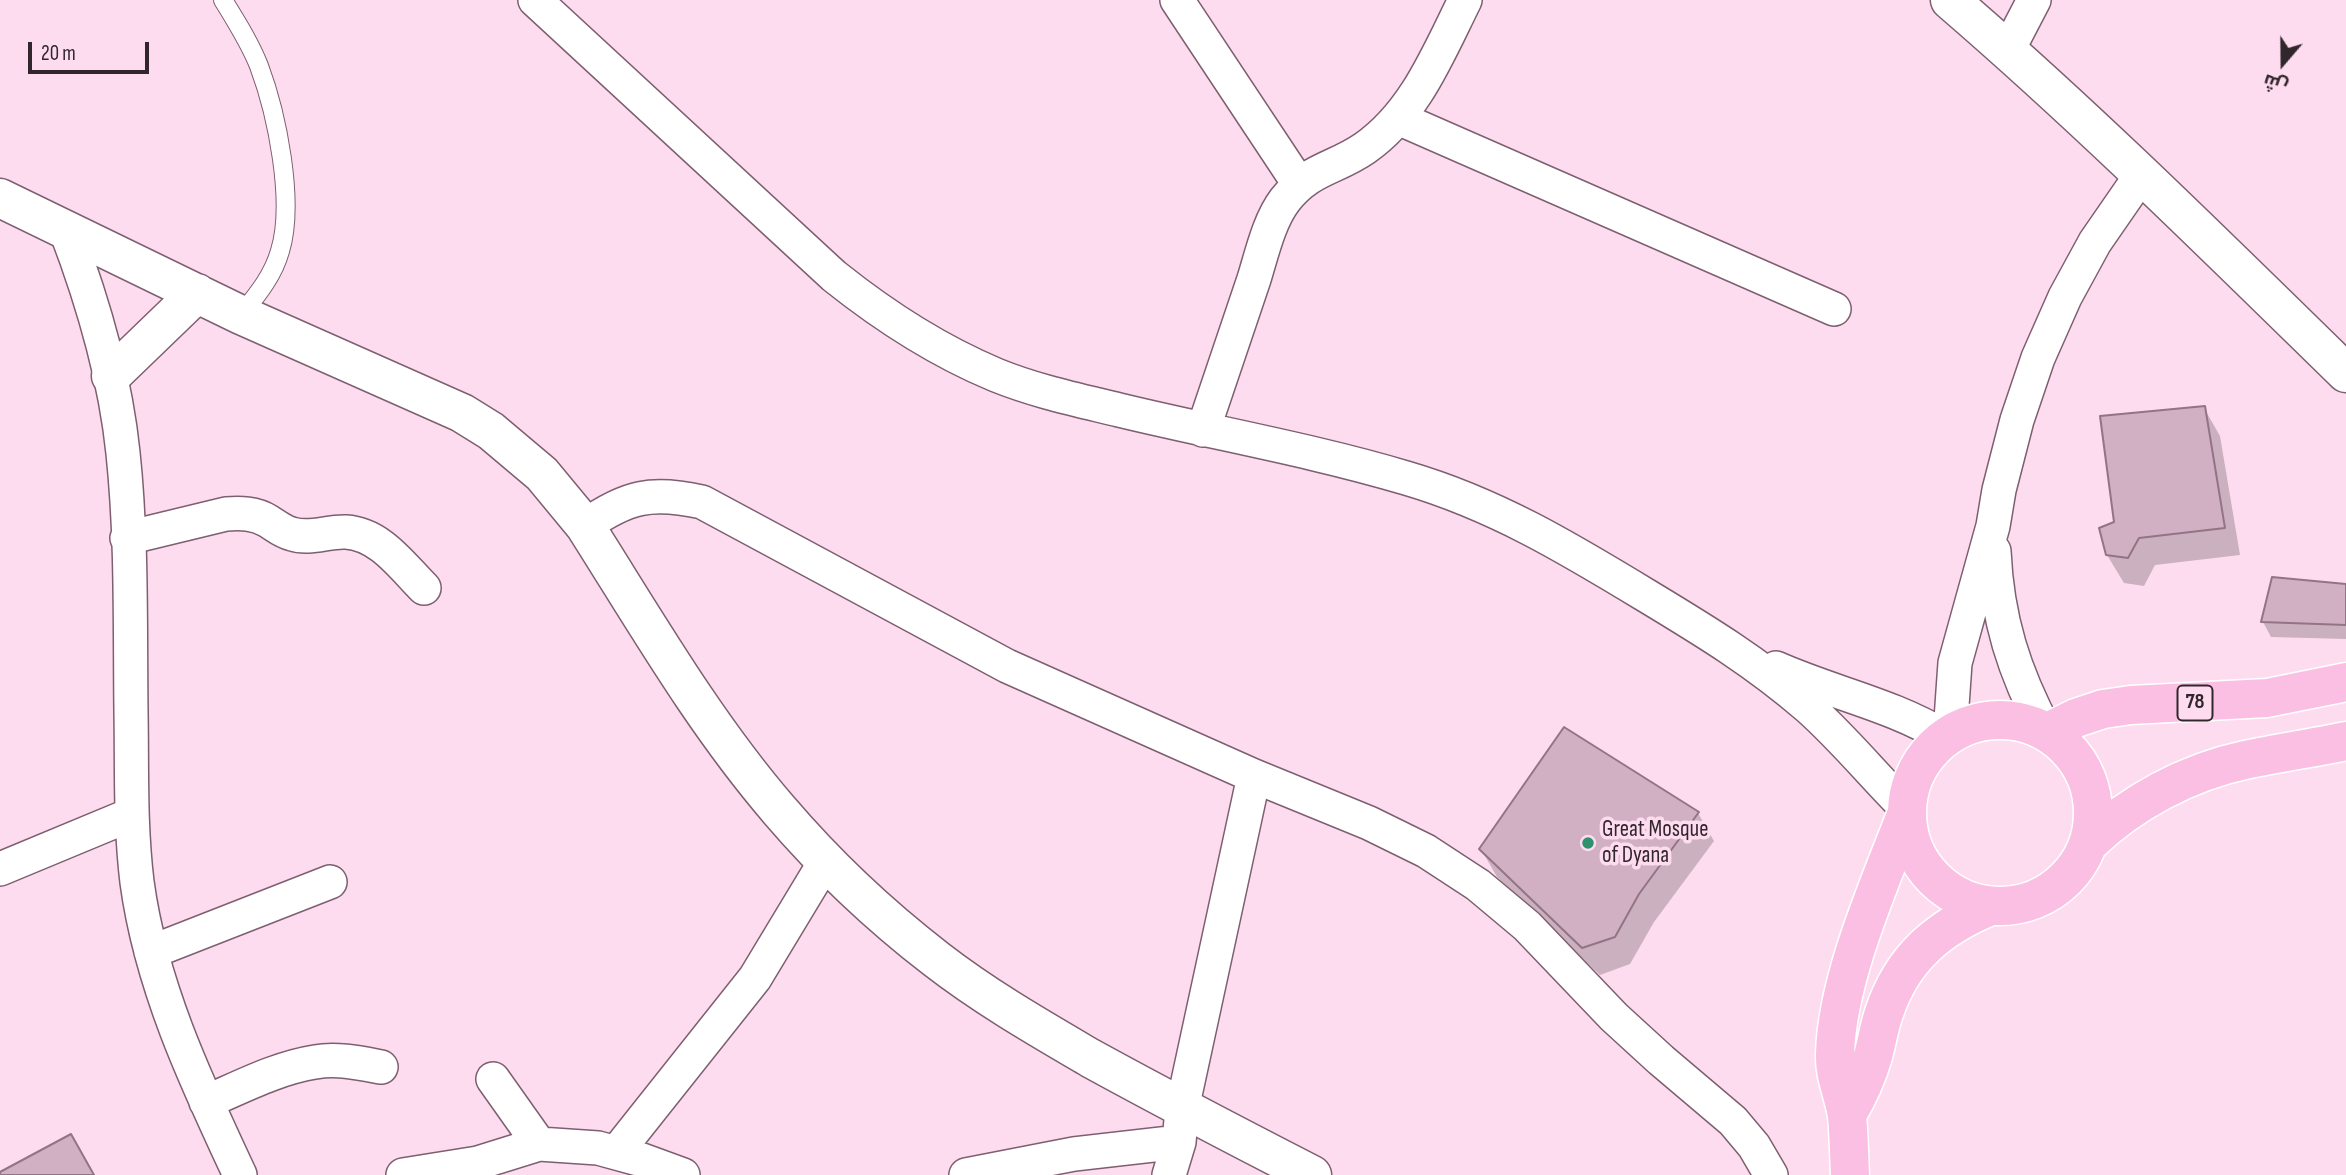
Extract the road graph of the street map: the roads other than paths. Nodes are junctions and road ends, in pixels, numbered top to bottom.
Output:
1 (223, 0) edge
2 (535, 0) edge
3 (1177, 0) edge
4 (1465, 0) edge
5 (1950, 0) edge
6 (2034, 0) edge
7 (2008, 50) junction
8 (1398, 118) junction
9 (2142, 174) junction
10 (1299, 184) junction
11 (0, 198) edge
12 (65, 228) junction
13 (197, 293) junction
14 (1835, 309) dead end
15 (241, 315) junction
16 (2346, 373) edge
17 (111, 376) junction
18 (1203, 430) junction
19 (585, 526) junction
20 (1993, 526) junction
21 (128, 538) junction
22 (424, 588) dead end
23 (1739, 652) junction
24 (2346, 682) edge
25 (2047, 732) junction
26 (1948, 735) junction
27 (2346, 741) edge
28 (1254, 776) junction
29 (1906, 811) junction
30 (130, 816) junction
31 (2089, 843) junction
32 (825, 862) junction
33 (0, 869) edge
34 (330, 882) dead end
35 (1991, 906) junction
36 (151, 952) junction
37 (381, 1067) dead end
38 (493, 1079) dead end
39 (206, 1102) junction
40 (1847, 1115) junction
41 (1181, 1126) junction
42 (539, 1144) junction
43 (616, 1153) junction
44 (240, 1175) edge
45 (403, 1175) edge
46 (683, 1175) edge
47 (966, 1175) edge
48 (1169, 1175) edge
49 (1312, 1175) edge
50 (1771, 1175) edge
51 (1850, 1175) edge

1 - 15 lane
2 - 18 street
3 - 10 street
4 - 8 street
5 - 7 street
6 - 7 street
7 - 9 street
8 - 10 street
8 - 14 street
9 - 16 street
9 - 20 street
10 - 18 street
11 - 12 street
12 - 13 street
12 - 17 street
13 - 15 street
13 - 17 street
15 - 19 street
17 - 21 street
18 - 23 street
19 - 28 street
19 - 32 street
20 - 25 street
20 - 26 street
21 - 22 street
21 - 30 street
23 - 26 street
23 - 29 street
24 - 25 main road, 78
25 - 26 main road
25 - 31 main road
26 - 29 main road
27 - 31 main road
28 - 41 street
28 - 50 street
29 - 35 main road
29 - 40 main road
30 - 33 street
30 - 36 street
31 - 35 main road
32 - 41 street
32 - 43 street
34 - 36 street
35 - 40 main road
36 - 39 street
37 - 39 street
38 - 42 street
39 - 44 street
40 - 51 main road
41 - 47 street
41 - 48 street
41 - 49 street
42 - 43 street
42 - 45 street
43 - 46 street

